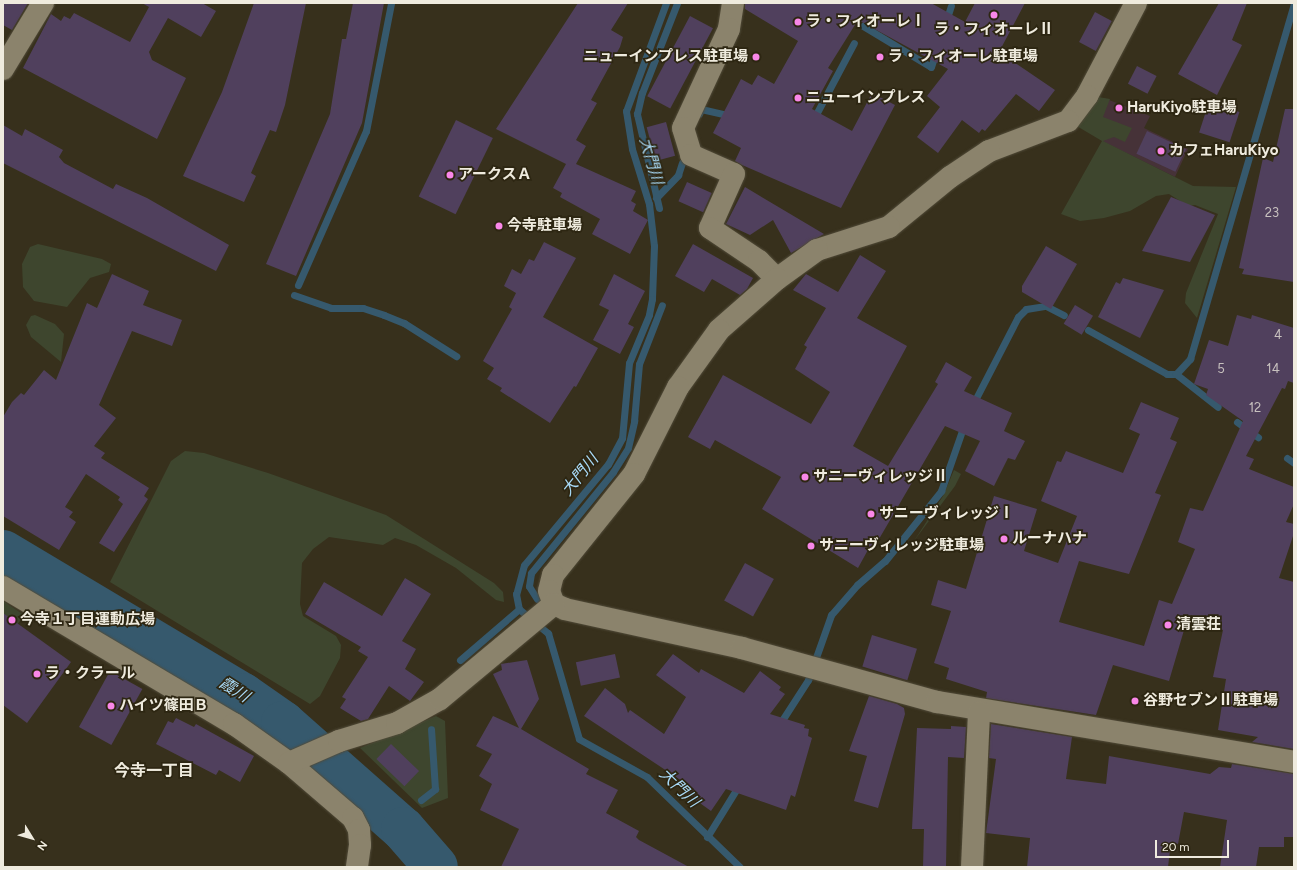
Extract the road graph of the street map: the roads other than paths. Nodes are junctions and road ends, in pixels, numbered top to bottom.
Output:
1 (43, 3) edge
2 (733, 3) edge
3 (1136, 3) edge
4 (3, 69) edge
5 (777, 279) junction
6 (3, 587) edge
7 (543, 613) junction
8 (979, 712) junction
9 (294, 760) junction
10 (1294, 762) edge
11 (357, 867) edge
12 (972, 867) edge

1 - 4 street
2 - 5 street
3 - 5 street
5 - 7 street
6 - 9 street
7 - 8 street
7 - 9 street
8 - 10 street
8 - 12 street
9 - 11 street

